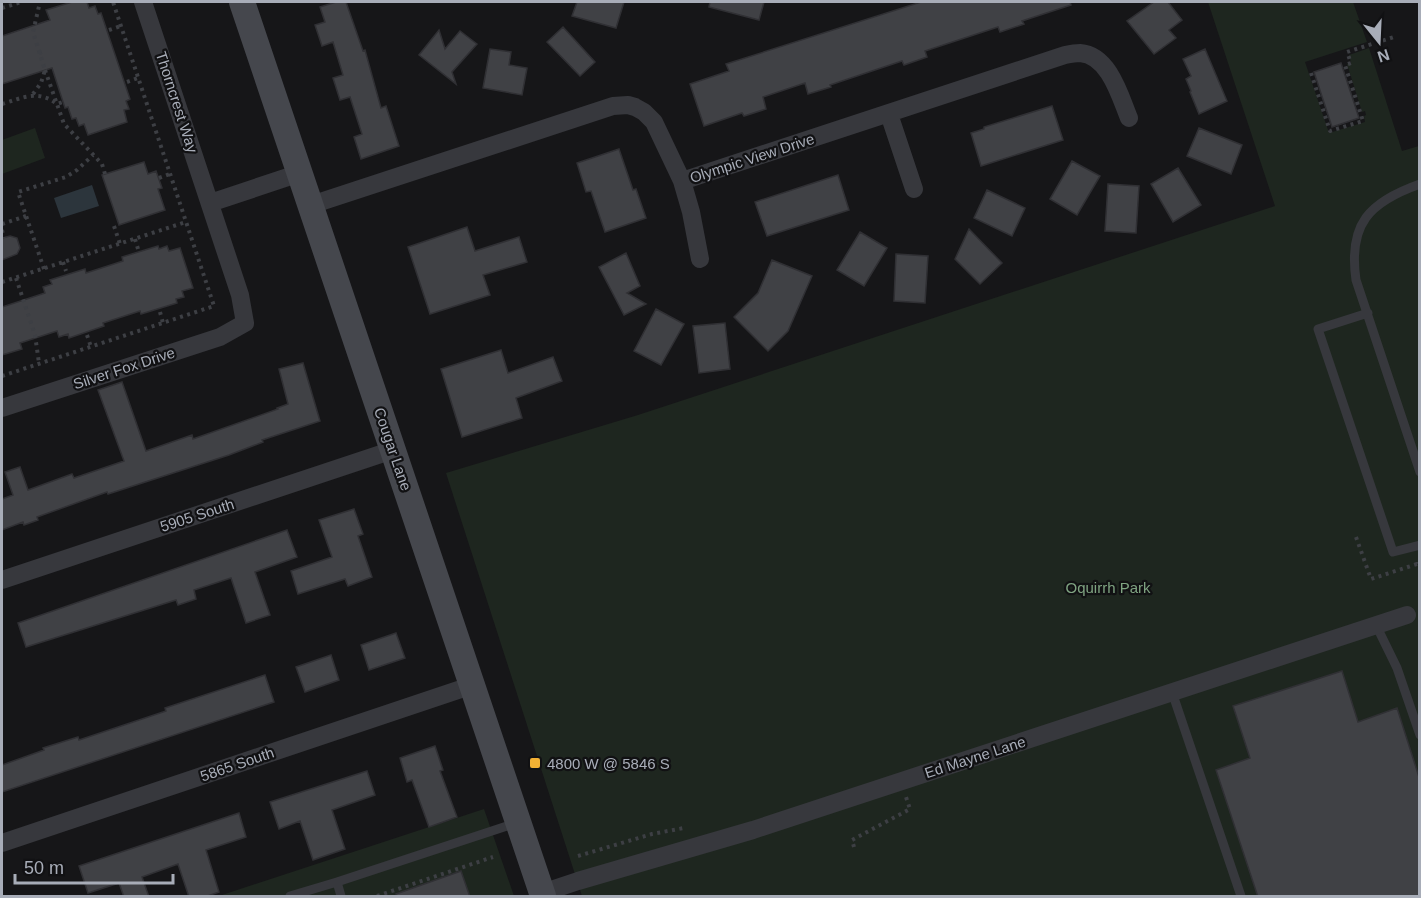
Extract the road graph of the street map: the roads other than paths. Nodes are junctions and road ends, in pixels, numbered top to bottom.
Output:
1 (144, 2) edge
2 (242, 2) edge
3 (889, 114) junction
4 (1129, 118) dead end
5 (300, 173) junction
6 (682, 181) junction
7 (1419, 184) edge
8 (914, 189) dead end
9 (210, 203) junction
10 (311, 205) junction
11 (700, 259) dead end
12 (1368, 313) junction
13 (245, 323) joint
14 (2, 408) edge
15 (393, 450) junction
16 (1419, 472) edge
17 (1419, 545) edge
18 (2, 580) edge
19 (1413, 613) edge
20 (1376, 625) junction
21 (473, 685) junction
22 (1172, 692) junction
23 (1419, 735) edge
24 (518, 822) junction
25 (2, 843) edge
26 (337, 882) junction
27 (543, 895) edge
28 (290, 897) edge
29 (341, 897) edge
30 (1241, 897) edge

1 - 9 street, Thorncrest Way
2 - 5 main road, Cougar Lane
3 - 4 street, Olympic View Drive
3 - 6 street, Olympic View Drive
3 - 8 street
5 - 9 street
5 - 10 main road, Cougar Lane
6 - 10 street, Olympic View Drive
6 - 11 street
7 - 12 lane
9 - 13 street, Thorncrest Way
10 - 15 main road, Cougar Lane
12 - 16 lane
12 - 17 lane
13 - 14 street, Silver Fox Drive
15 - 18 street, 5905 South
15 - 21 main road, Cougar Lane
19 - 20 street, Ed Mayne Lane
20 - 22 street, Ed Mayne Lane
20 - 23 lane
21 - 24 main road, Cougar Lane
21 - 25 street, 5865 South
22 - 27 street, Ed Mayne Lane
22 - 30 lane
24 - 26 lane
24 - 27 main road, Cougar Lane
26 - 28 lane
26 - 29 lane

